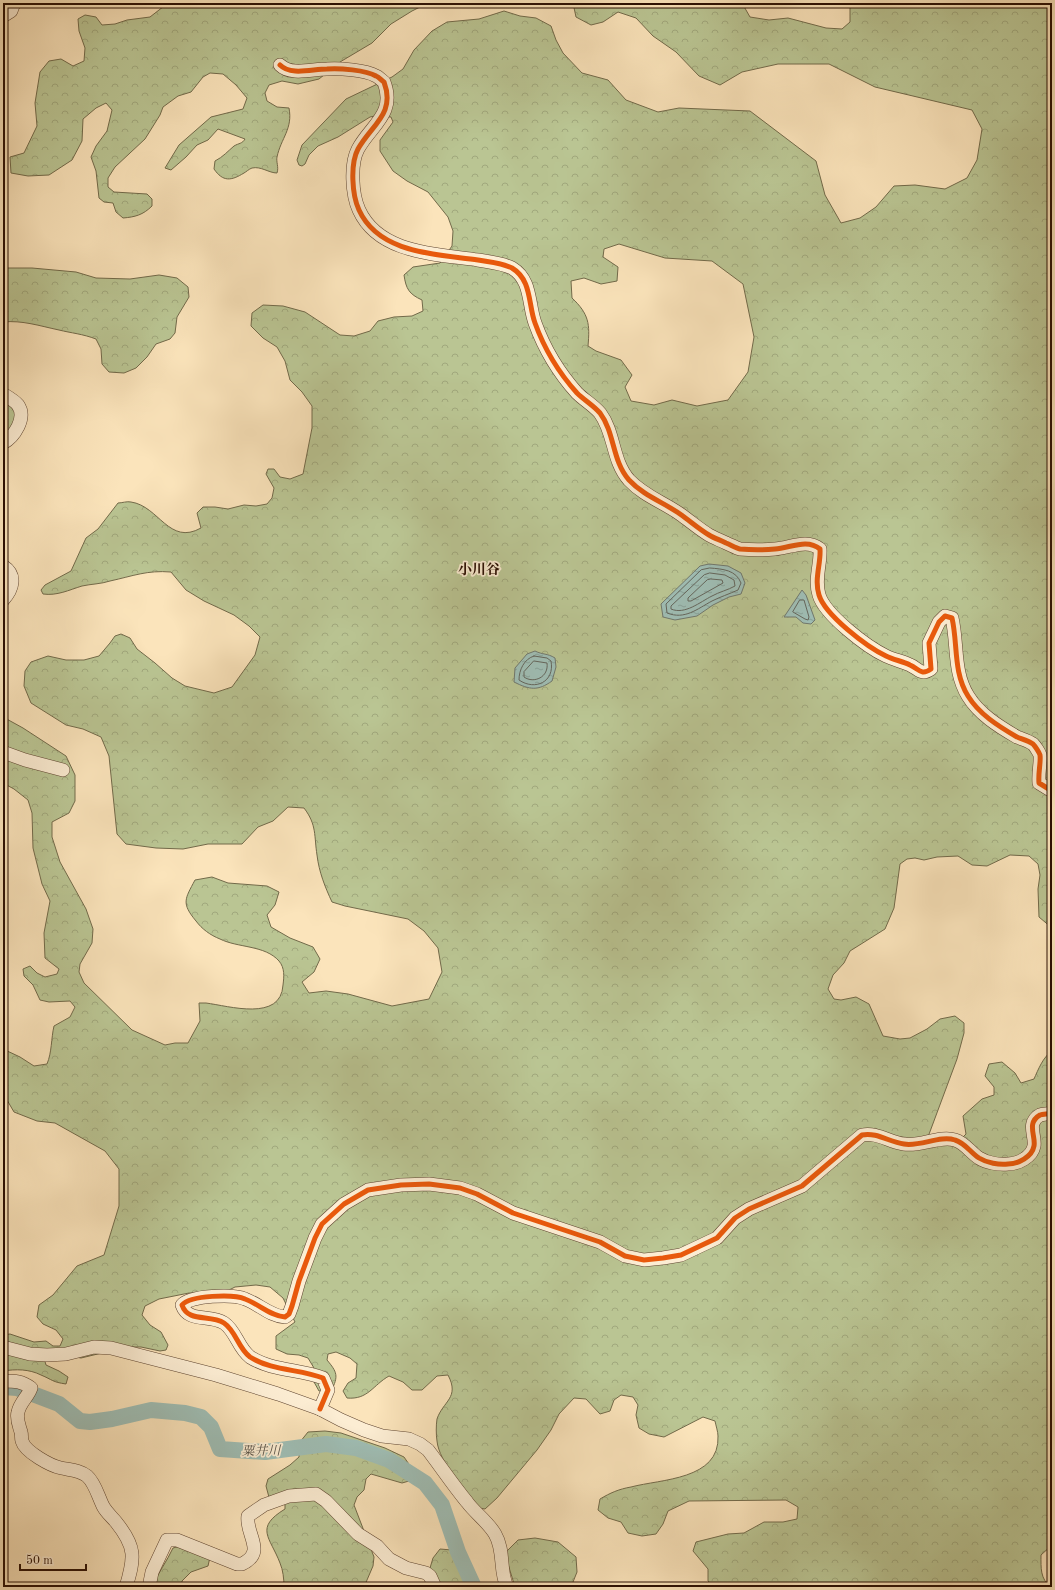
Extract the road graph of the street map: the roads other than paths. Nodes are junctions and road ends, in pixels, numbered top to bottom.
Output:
1 (14, 3) edge
2 (3, 16) edge
3 (280, 65) dead end
4 (3, 394) edge
5 (3, 443) edge
6 (3, 566) edge
7 (3, 600) edge
8 (3, 752) edge
9 (63, 770) dead end
10 (1052, 791) edge
11 (1052, 1113) edge
12 (3, 1348) edge
13 (3, 1381) edge
14 (320, 1409) junction
15 (126, 1587) edge
16 (149, 1587) edge
17 (435, 1587) edge
18 (507, 1587) edge

1 - 2 street
3 - 10 street
4 - 5 street
6 - 7 street
8 - 9 street
11 - 14 street
12 - 14 street
13 - 15 street
14 - 18 street
16 - 17 street

